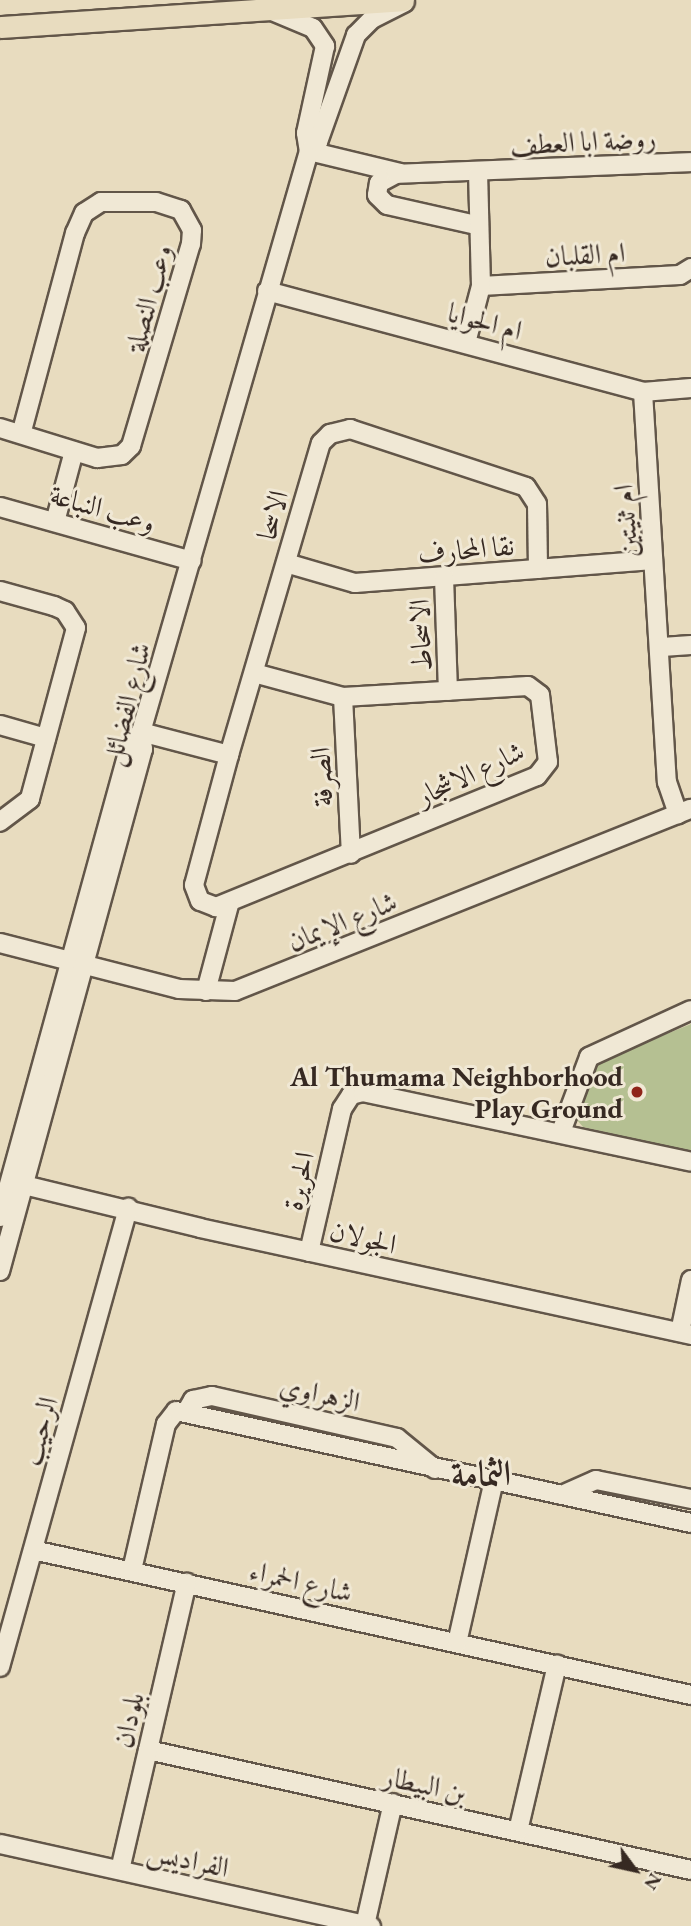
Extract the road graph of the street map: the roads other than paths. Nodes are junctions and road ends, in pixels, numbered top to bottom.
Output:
1 (403, 0) edge
2 (411, 0) edge
3 (267, 9) junction
4 (0, 26) edge
5 (309, 151) junction
6 (691, 162) edge
7 (401, 174) junction
8 (478, 174) junction
9 (476, 225) junction
10 (691, 268) edge
11 (481, 286) junction
12 (267, 291) junction
13 (466, 343) junction
14 (691, 388) edge
15 (643, 391) junction
16 (0, 428) edge
17 (21, 435) junction
18 (74, 451) junction
19 (0, 507) edge
20 (55, 522) junction
21 (653, 560) junction
22 (192, 561) junction
23 (286, 563) junction
24 (538, 569) junction
25 (444, 578) junction
26 (0, 591) edge
27 (691, 645) edge
28 (662, 647) junction
29 (254, 673) junction
30 (448, 691) junction
31 (343, 697) junction
32 (0, 725) edge
33 (141, 732) junction
34 (46, 738) junction
35 (229, 755) junction
36 (684, 811) edge
37 (0, 822) edge
38 (351, 854) junction
39 (229, 905) junction
40 (0, 943) edge
41 (78, 965) junction
42 (206, 991) junction
43 (691, 1010) edge
44 (25, 1127) junction
45 (561, 1132) junction
46 (691, 1162) edge
47 (24, 1185) junction
48 (128, 1208) junction
49 (0, 1217) edge
50 (309, 1252) junction
51 (0, 1271) edge
52 (691, 1280) edge
53 (685, 1334) edge
54 (494, 1480) junction
55 (562, 1495) junction
56 (691, 1499) edge
57 (691, 1523) edge
58 (33, 1550) junction
59 (132, 1570) junction
60 (187, 1583) junction
61 (457, 1643) junction
62 (557, 1665) junction
63 (0, 1667) edge
64 (691, 1695) edge
65 (148, 1750) junction
66 (393, 1803) junction
67 (518, 1831) junction
68 (0, 1844) edge
69 (120, 1870) junction
70 (691, 1870) edge
71 (368, 1925) edge

1 - 3 main road
2 - 5 street, شارع الفضائل
3 - 4 main road
3 - 5 street, شارع الفضائل
5 - 7 street, روضة ابا العطف
5 - 12 street, شارع الفضائل
6 - 8 street, روضة ابا العطف
7 - 8 street, روضة ابا العطف
7 - 9 street
8 - 9 street, روضة ابا العطف
9 - 11 street, روضة ابا العطف
10 - 11 street, ام القلبان
11 - 13 street, روضة ابا العطف
12 - 13 street, ام الحوايا
12 - 22 street, شارع الفضائل
13 - 15 street, ام الحوايا
14 - 15 street, ام الحوايا
15 - 21 street, ام ثنيتين
16 - 17 street, وعب النصلة
17 - 18 street, وعب النصلة
17 - 18 street, وعب النصلة
18 - 20 street
19 - 20 street, وعب النباعة
20 - 22 street, وعب النباعة
21 - 24 street, نقا المحارف
21 - 28 street, ام ثنيتين
22 - 33 street, شارع الفضائل
23 - 24 street, الاسحا
23 - 25 street, نقا المحارف
23 - 29 street, الاسحا
24 - 25 street, نقا المحارف
25 - 30 street, الاسحاط
26 - 34 street
27 - 28 street
28 - 36 street, ام ثنيتين
29 - 31 street, شارع الاشجار
29 - 35 street, الاسحا
30 - 31 street, شارع الاشجار
30 - 38 street, شارع الاشجار
31 - 38 street, الصرفة
32 - 34 street
33 - 35 street
33 - 41 street, شارع الفضائل
33 - 41 street
34 - 37 street
35 - 39 street, الاسحا
36 - 42 street, شارع الإيمان
38 - 39 street, شارع الاشجار
39 - 42 street
40 - 41 street, شارع الإيمان
41 - 42 street, شارع الإيمان
41 - 44 street
41 - 47 street, شارع الفضائل
43 - 45 street
44 - 47 street
44 - 49 street
45 - 46 street, الحريرة
45 - 50 street, الحريرة
47 - 48 street, الجولان
47 - 51 street, شارع الفضائل
48 - 50 street, الجولان
48 - 58 street, الرحيب
50 - 53 street, الجولان
52 - 53 street
54 - 55 street, الزهراوي
54 - 59 street, الزهراوي
54 - 61 street
55 - 56 street
55 - 57 street, الزهراوي
58 - 59 street, شارع الحمراء
58 - 63 street, الرحيب
59 - 60 street, شارع الحمراء
60 - 61 street, شارع الحمراء
60 - 65 street, بلودان
61 - 62 street, شارع الحمراء
62 - 64 street, شارع الحمراء
62 - 67 street
65 - 66 street, بن البيطار
65 - 69 street, بلودان
66 - 67 street, بن البيطار
66 - 71 street, الفراديس
67 - 70 street, بن البيطار
68 - 69 street, الفراديس
69 - 71 street, الفراديس

